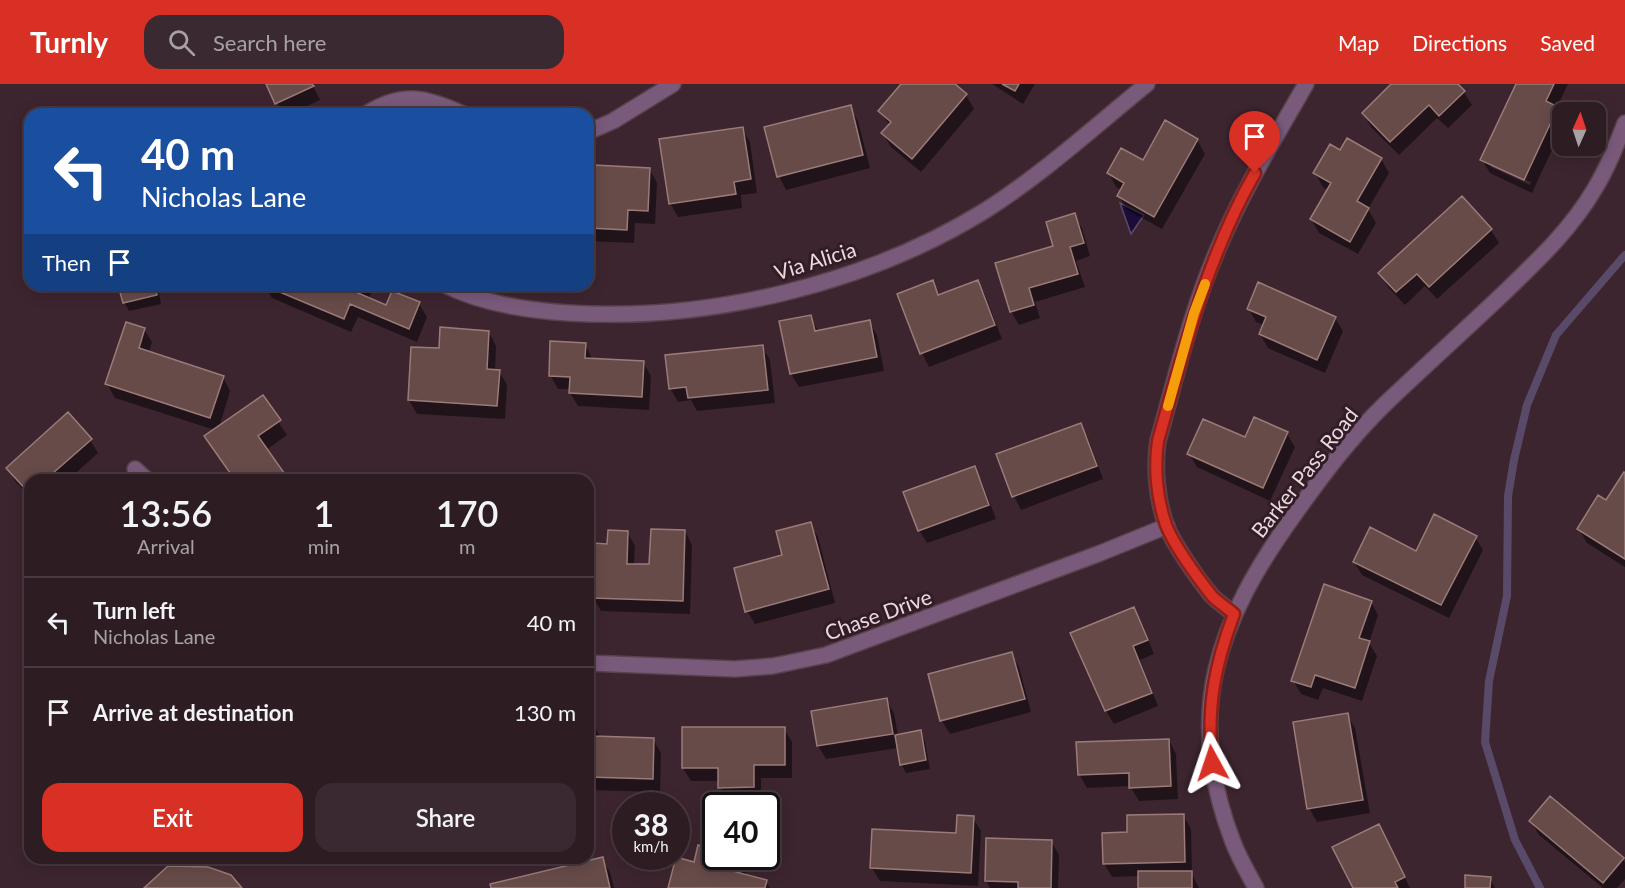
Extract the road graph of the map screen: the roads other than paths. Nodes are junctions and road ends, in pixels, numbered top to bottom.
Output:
1 (673, 84) edge
2 (1147, 84) edge
3 (1306, 84) edge
4 (375, 108) edge
5 (450, 108) edge
6 (1625, 123) edge
7 (594, 130) edge
8 (464, 291) edge
9 (135, 469) dead end
10 (140, 474) edge
11 (1167, 526) junction
12 (1234, 614) junction
13 (594, 663) edge
14 (1256, 888) edge

1 - 7 street
2 - 8 street, Via Alicia
3 - 11 street
4 - 5 street
6 - 12 street, Barker Pass Road
9 - 10 street
11 - 12 street
11 - 13 street, Chase Drive
12 - 14 street, Barker Pass Road

